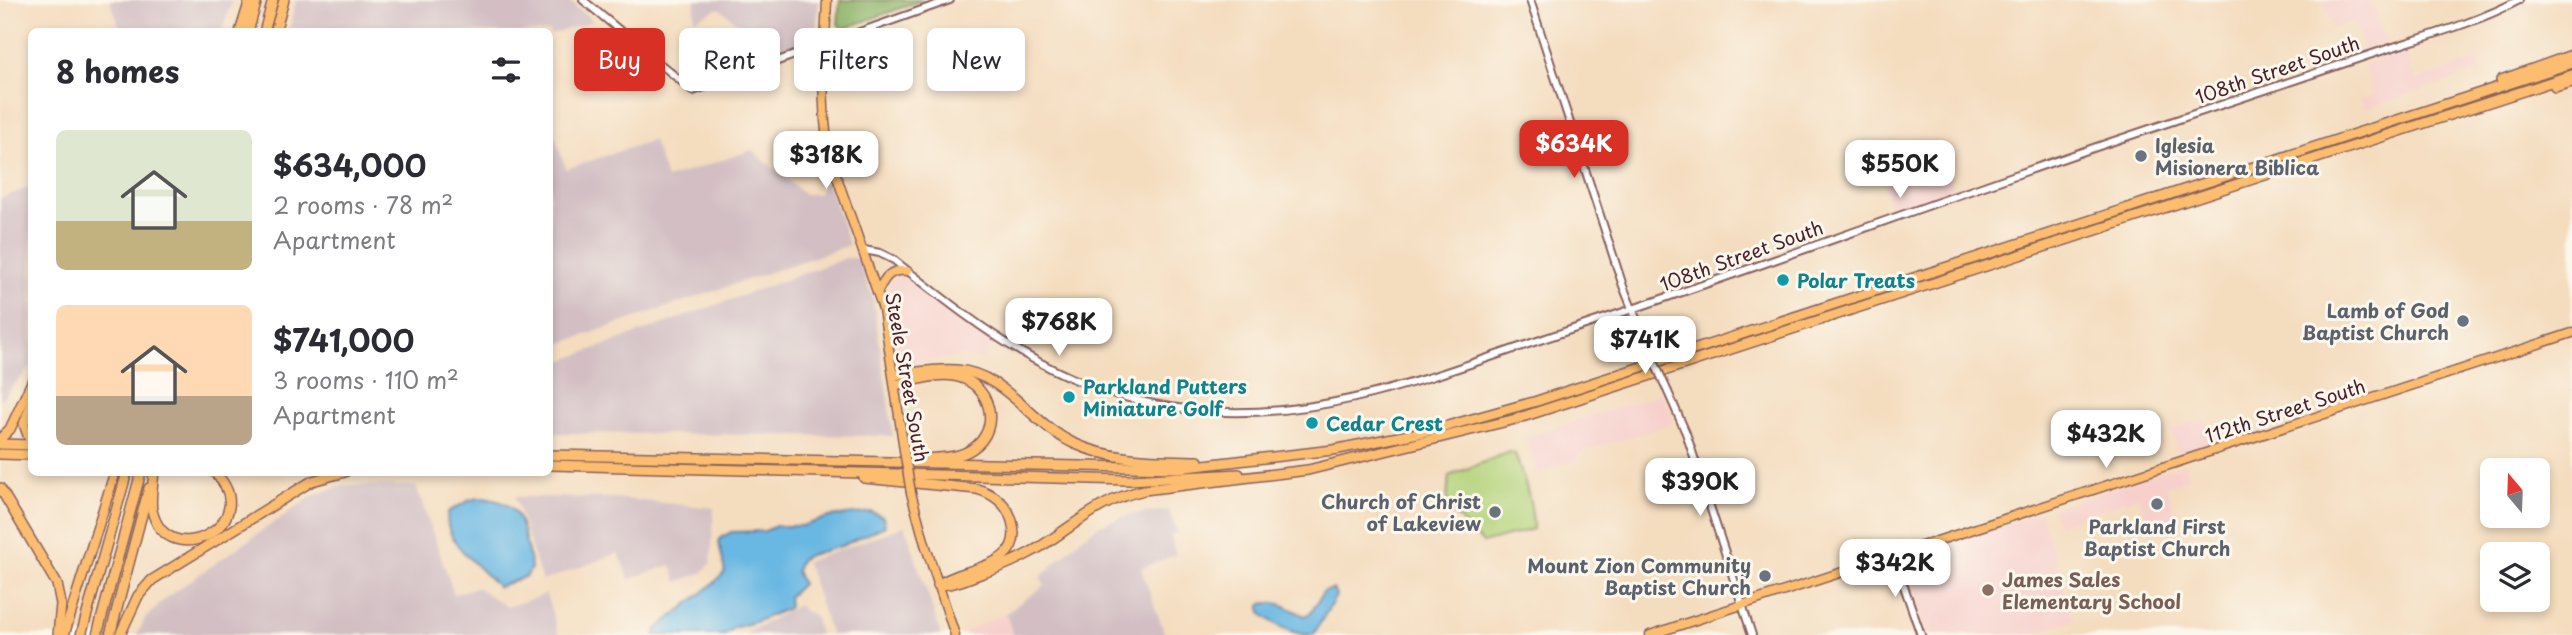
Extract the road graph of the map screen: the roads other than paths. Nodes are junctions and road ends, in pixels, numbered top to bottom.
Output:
1 (250, 0) edge
2 (257, 0) edge
3 (273, 0) edge
4 (284, 0) edge
5 (583, 0) edge
6 (827, 0) edge
7 (950, 0) edge
8 (1530, 0) edge
9 (2519, 0) edge
10 (241, 28) edge
11 (249, 28) edge
12 (265, 28) edge
13 (276, 28) edge
14 (826, 28) edge
15 (873, 28) edge
16 (2572, 55) edge
17 (794, 56) edge
18 (2572, 63) edge
19 (2572, 75) edge
20 (2572, 82) edge
21 (825, 91) edge
22 (2400, 118) junction
23 (2405, 131) junction
24 (864, 250) junction
25 (907, 271) junction
26 (878, 291) junction
27 (1631, 310) junction
28 (2572, 333) edge
29 (894, 380) junction
30 (28, 391) edge
31 (28, 413) edge
32 (28, 437) edge
33 (0, 442) edge
34 (28, 446) edge
35 (0, 454) edge
36 (28, 455) edge
37 (553, 455) edge
38 (1359, 458) junction
39 (828, 462) junction
40 (1235, 462) junction
41 (553, 465) edge
42 (831, 472) junction
43 (114, 476) edge
44 (126, 476) edge
45 (140, 476) edge
46 (152, 476) edge
47 (153, 476) edge
48 (218, 476) edge
49 (330, 476) edge
50 (0, 488) edge
51 (1893, 555) junction
52 (938, 585) junction
53 (1742, 604) junction
54 (58, 635) edge
55 (64, 635) edge
56 (81, 635) edge
57 (97, 635) edge
58 (110, 635) edge
59 (120, 635) edge
60 (955, 635) edge
61 (1650, 635) edge
62 (1752, 635) edge
63 (1921, 635) edge

1 - 10 highway
2 - 11 highway
3 - 12 highway
4 - 13 highway
5 - 17 street
6 - 14 main road, Steele Street South
7 - 15 street
8 - 27 street
9 - 27 street, 108th Street South
16 - 22 highway
18 - 22 highway
19 - 23 highway
20 - 23 highway
21 - 24 main road, Steele Street South
22 - 40 highway
23 - 38 highway
24 - 25 street, 108th Street South
24 - 26 main road, Steele Street South
25 - 26 main road
25 - 27 street, 108th Street South
26 - 29 main road, Steele Street South
27 - 53 street, bridge
28 - 51 main road, 112th Street South
29 - 39 highway
29 - 40 highway
29 - 52 main road, Steele Street South, bridge
30 - 33 highway
31 - 32 highway
33 - 34 highway
35 - 36 highway
37 - 39 highway
38 - 42 highway
38 - 52 highway
39 - 40 highway
41 - 42 highway
42 - 52 highway
43 - 55 highway
44 - 56 highway
45 - 57 highway
46 - 58 highway
47 - 48 highway
49 - 59 highway
50 - 54 highway
51 - 53 main road, 112th Street South
51 - 63 street
52 - 60 main road, Steele Street South
53 - 61 main road, 112th Street South
53 - 62 street

